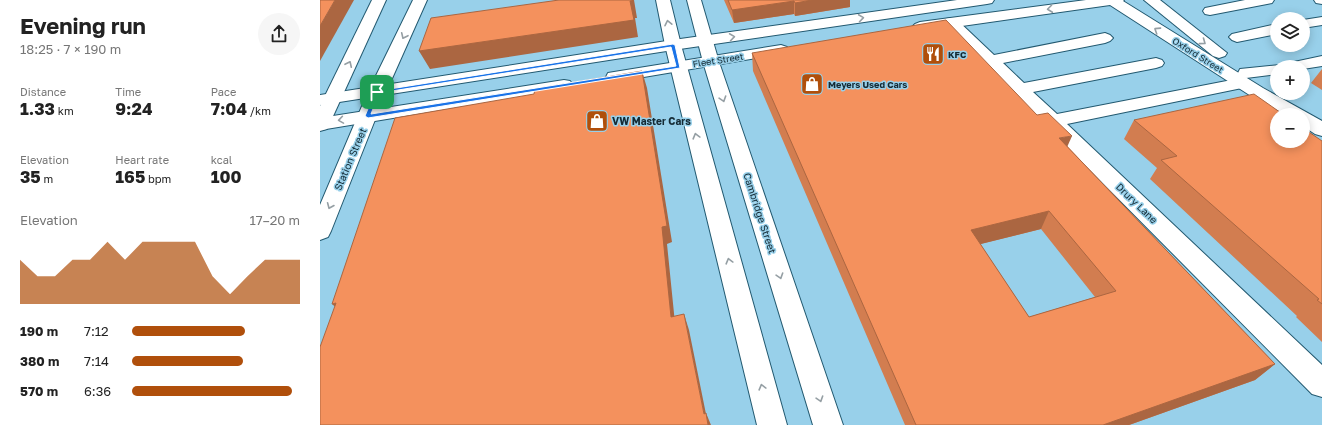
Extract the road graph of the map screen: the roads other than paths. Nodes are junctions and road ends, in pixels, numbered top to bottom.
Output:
1 (379, 0) edge
2 (420, 0) edge
3 (663, 0) edge
4 (694, 0) edge
5 (987, 0) edge
6 (1113, 0) edge
7 (1151, 0) edge
8 (1267, 0) edge
9 (1210, 11) dead end
10 (1322, 21) edge
11 (951, 22) junction
12 (1310, 23) edge
13 (904, 30) edge
14 (1270, 30) edge
15 (1237, 37) dead end
16 (1105, 38) dead end
17 (795, 48) edge
18 (709, 51) junction
19 (676, 56) junction
20 (991, 60) junction
21 (1156, 62) dead end
22 (1322, 62) edge
23 (1310, 64) edge
24 (1270, 71) edge
25 (1244, 78) junction
26 (601, 79) edge
27 (577, 83) edge
28 (1020, 89) junction
29 (377, 92) junction
30 (326, 99) edge
31 (1289, 108) edge
32 (368, 116) junction
33 (1053, 121) junction
34 (1310, 122) edge
35 (320, 124) edge
36 (1322, 130) edge
37 (320, 231) edge
38 (1322, 384) edge
39 (772, 425) edge
40 (828, 425) edge

30 -> 1 street
2 -> 29 street, Station Street
19 -> 3 street
4 - 18 street, Cambridge Street
18 -> 5 street, Fleet Street
6 -> 11 street
25 -> 6 street, Oxford Street
7 -> 25 street, Oxford Street
8 - 9 street
10 - 12 street
11 - 13 street
11 - 20 street, Drury Lane
14 - 15 street
16 - 20 street
17 - 18 street, Fleet Street
18 - 19 street, Fleet Street
18 - 19 street, Fleet Street
18 -> 40 street, Cambridge Street
19 - 26 street, Fleet Street
19 - 29 street, Fleet Street
39 -> 19 street
20 - 28 street, Drury Lane
21 - 28 street
22 - 23 street
24 - 25 street
25 - 31 street, Oxford Street
25 - 33 street
27 - 32 street
28 - 33 street, Drury Lane
29 - 30 street, Fleet Street
29 - 32 street, Station Street
30 - 35 street
32 -> 35 street
32 -> 37 street, Station Street
33 - 38 street, Drury Lane
34 - 36 street

